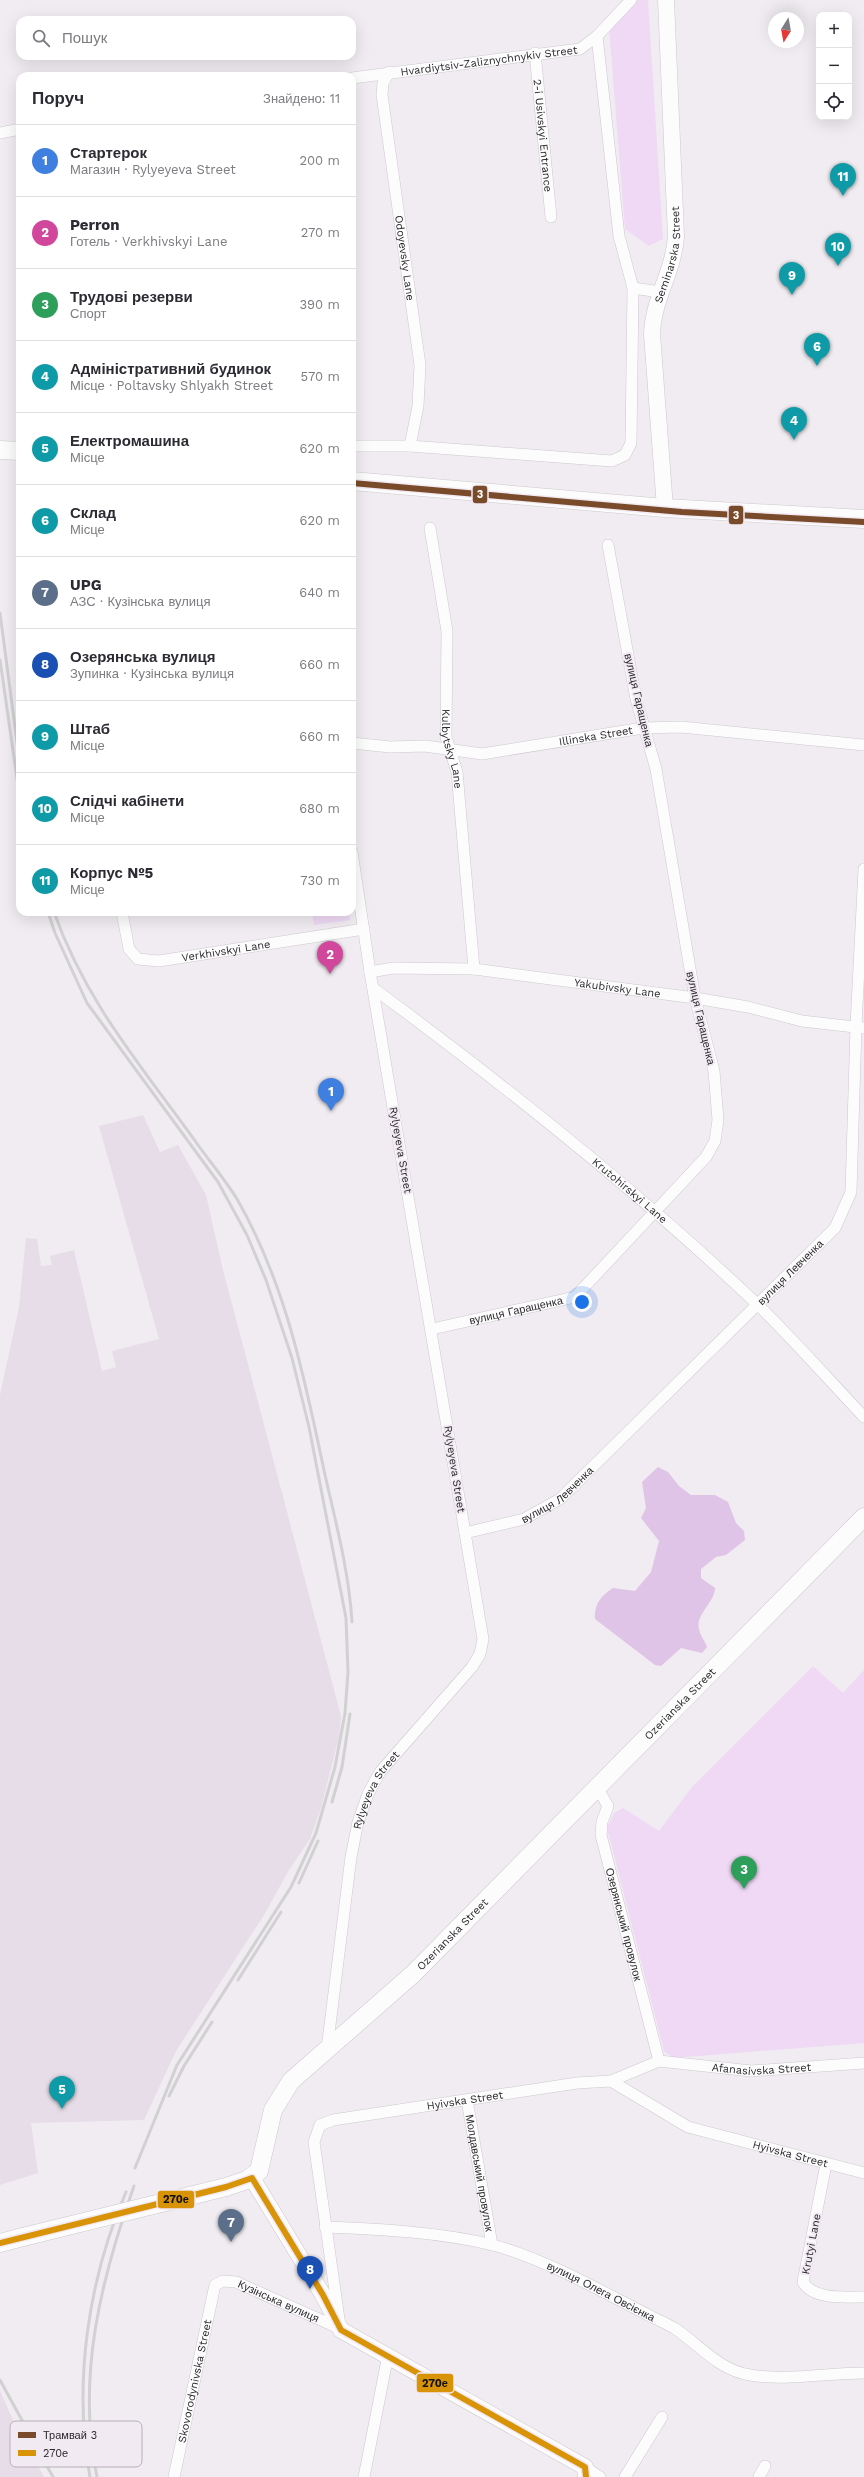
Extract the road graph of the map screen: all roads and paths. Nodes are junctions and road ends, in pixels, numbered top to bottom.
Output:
1 (631, 0) edge
2 (666, 0) edge
3 (597, 36) junction
4 (535, 53) junction
5 (389, 72) junction
6 (356, 77) edge
7 (16, 130) edge
8 (0, 133) edge
9 (551, 217) dead end
10 (633, 288) junction
11 (660, 292) junction
12 (356, 446) edge
13 (410, 446) junction
14 (0, 450) edge
15 (16, 451) edge
16 (356, 481) edge
17 (665, 508) junction
18 (864, 519) edge
19 (430, 528) dead end
20 (608, 545) dead end
21 (643, 728) junction
22 (356, 743) edge
23 (864, 745) edge
24 (449, 749) junction
25 (864, 869) edge
26 (356, 878) edge
27 (123, 916) edge
28 (364, 929) junction
29 (474, 970) junction
30 (370, 972) junction
31 (373, 988) junction
32 (695, 998) junction
33 (860, 1027) edge
34 (655, 1211) junction
35 (758, 1306) junction
36 (432, 1330) junction
37 (864, 1417) edge
38 (864, 1517) edge
39 (465, 1533) junction
40 (598, 1789) junction
41 (327, 2049) junction
42 (659, 2061) junction
43 (864, 2063) edge
44 (611, 2081) junction
45 (467, 2100) junction
46 (826, 2164) junction
47 (864, 2173) edge
48 (252, 2178) junction
49 (325, 2227) junction
50 (0, 2243) edge
51 (492, 2245) junction
52 (215, 2285) joint
53 (864, 2296) edge
54 (341, 2330) junction
55 (388, 2355) junction
56 (864, 2373) edge
57 (662, 2417) dead end
58 (765, 2466) dead end
59 (585, 2472) edge
60 (174, 2477) edge
61 (364, 2477) edge
62 (600, 2477) edge
63 (625, 2477) edge
64 (759, 2477) edge

1 - 3 street, Hvardiytsiv-Zaliznychnykiv Street
2 - 11 main road, Seminarska Street
3 - 4 street, Hvardiytsiv-Zaliznychnykiv Street
3 - 10 street
4 - 5 street, Hvardiytsiv-Zaliznychnykiv Street
4 - 9 street, 2-i Usivskyi Entrance
5 - 6 street, Hvardiytsiv-Zaliznychnykiv Street
5 - 13 street, Odoyevsky Lane
7 - 8 street
10 - 11 street
10 - 13 street
11 - 17 main road, Seminarska Street
12 - 13 street
14 - 15 main road
16 - 17 main road
17 - 18 main road
19 - 24 street, Kulbytsky Lane
20 - 21 street, вулиця Гаращенка
21 - 23 street, Illinska Street
21 - 24 street, Illinska Street
21 - 32 street, вулиця Гаращенка
22 - 24 street, Illinska Street
24 - 29 street, Kulbytsky Lane
25 - 33 street, вулиця Левченка
26 - 28 street, Rylyeyeva Street
27 - 28 street, Verkhivskyi Lane
28 - 30 street, Rylyeyeva Street
29 - 30 street, Yakubivsky Lane
29 - 32 street, Yakubivsky Lane
30 - 31 street, Rylyeyeva Street
31 - 34 street, Krutohirskyi Lane
31 - 36 street, Rylyeyeva Street
32 - 33 street, Yakubivsky Lane
32 - 34 street, вулиця Гаращенка
33 - 35 street, вулиця Левченка
34 - 35 street, Krutohirskyi Lane
34 - 36 street, вулиця Гаращенка
35 - 37 street, Krutohirskyi Lane
35 - 39 street, вулиця Левченка
36 - 39 street, Rylyeyeva Street
38 - 40 main road, Ozerianska Street
39 - 41 street, Rylyeyeva Street
40 - 41 main road, Ozerianska Street
40 - 42 street, Озерянський провулок
41 - 48 main road, Ozerianska Street
42 - 43 street, Afanasivska Street
42 - 44 street, Hyivska Street
44 - 45 street, Hyivska Street
44 - 46 street, Hyivska Street
45 - 49 street, Hyivska Street
45 - 51 street, Молдавський провулок
46 - 47 street, Hyivska Street
46 - 53 street, Krutyi Lane
48 - 50 main road, bridge
48 - 54 main road, Кузінська вулиця
49 - 51 street, вулиця Олега Овсієнка
49 - 54 street
51 - 56 street, вулиця Олега Овсієнка
52 - 54 street, Кузінська вулиця
52 - 60 street, Skovorodynivska Street
54 - 55 main road, Кузінська вулиця
55 - 59 main road, Кузінська вулиця
55 - 61 street
57 - 63 street
58 - 64 street
59 - 62 street, Кузінська вулиця

